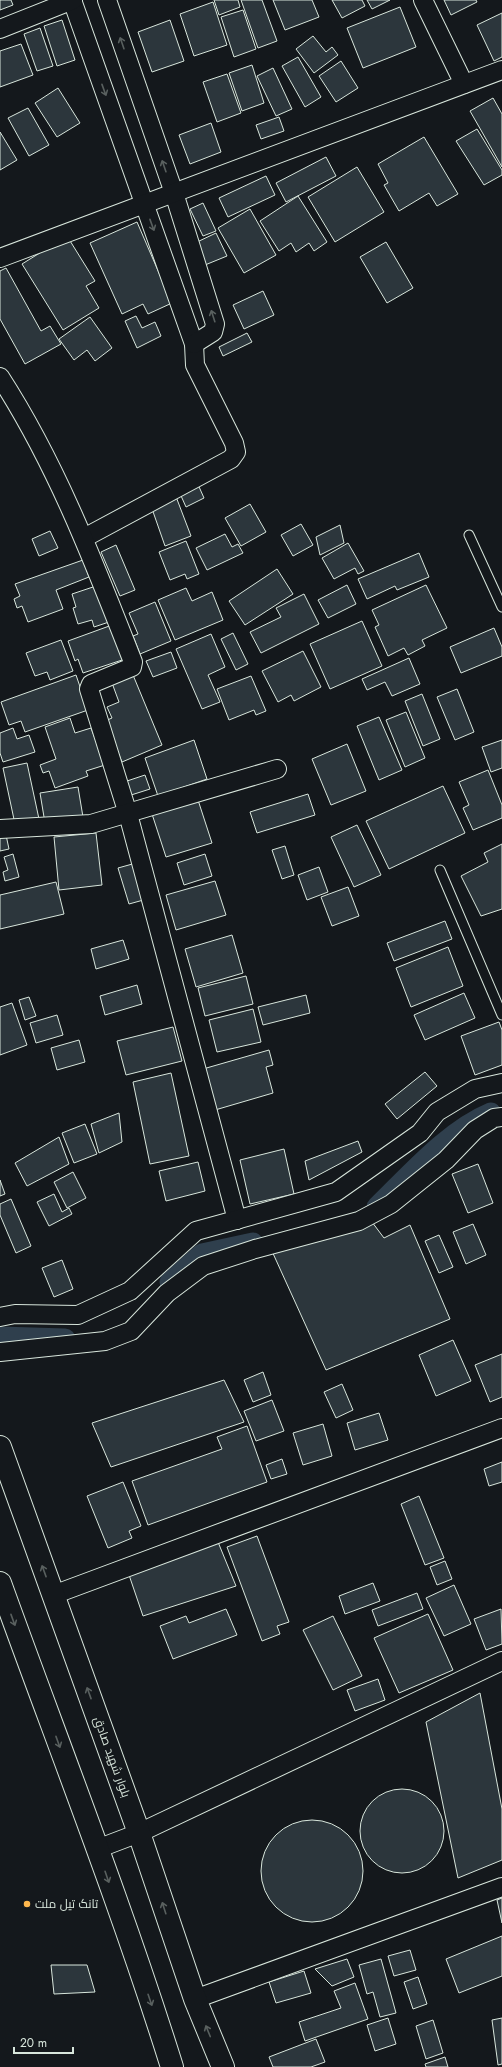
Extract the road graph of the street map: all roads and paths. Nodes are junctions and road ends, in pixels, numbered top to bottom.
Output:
1 (72, 0) edge
2 (107, 0) edge
3 (423, 0) edge
4 (0, 29) edge
5 (500, 75) edge
6 (464, 84) junction
7 (174, 193) junction
8 (144, 204) junction
9 (0, 258) edge
10 (194, 344) junction
11 (0, 377) edge
12 (469, 536) dead end
13 (84, 538) junction
14 (502, 607) edge
15 (277, 769) dead end
16 (128, 814) junction
17 (0, 829) edge
18 (440, 870) dead end
19 (502, 1015) edge
20 (502, 1083) edge
21 (502, 1117) edge
22 (237, 1220) junction
23 (0, 1317) edge
24 (0, 1352) edge
25 (502, 1428) edge
26 (0, 1447) edge
27 (0, 1583) edge
28 (53, 1595) junction
29 (502, 1661) edge
30 (140, 1834) junction
31 (97, 1849) junction
32 (502, 1888) edge
33 (195, 1999) junction
34 (172, 2067) edge
35 (223, 2067) edge

1 - 4 street
1 -> 8 street
7 -> 2 street
3 - 6 street
5 - 6 street
6 - 7 street
7 - 8 street
10 -> 7 street
8 - 9 street
8 -> 10 street
10 - 13 street
11 - 13 street
12 - 14 lane
13 - 16 street
15 - 16 street
16 - 17 street
16 - 22 street
18 - 19 lane
20 - 22 street
21 - 24 street
22 - 23 street
25 - 28 street
28 -> 26 main road, بلوار شهید صادق
27 -> 31 main road
30 -> 28 main road, بلوار شهید صادق
29 - 30 street
30 - 31 street
33 -> 30 main road, بلوار شهید صادق
31 -> 34 main road
32 - 33 street
35 -> 33 main road, بلوار شهید صادق

